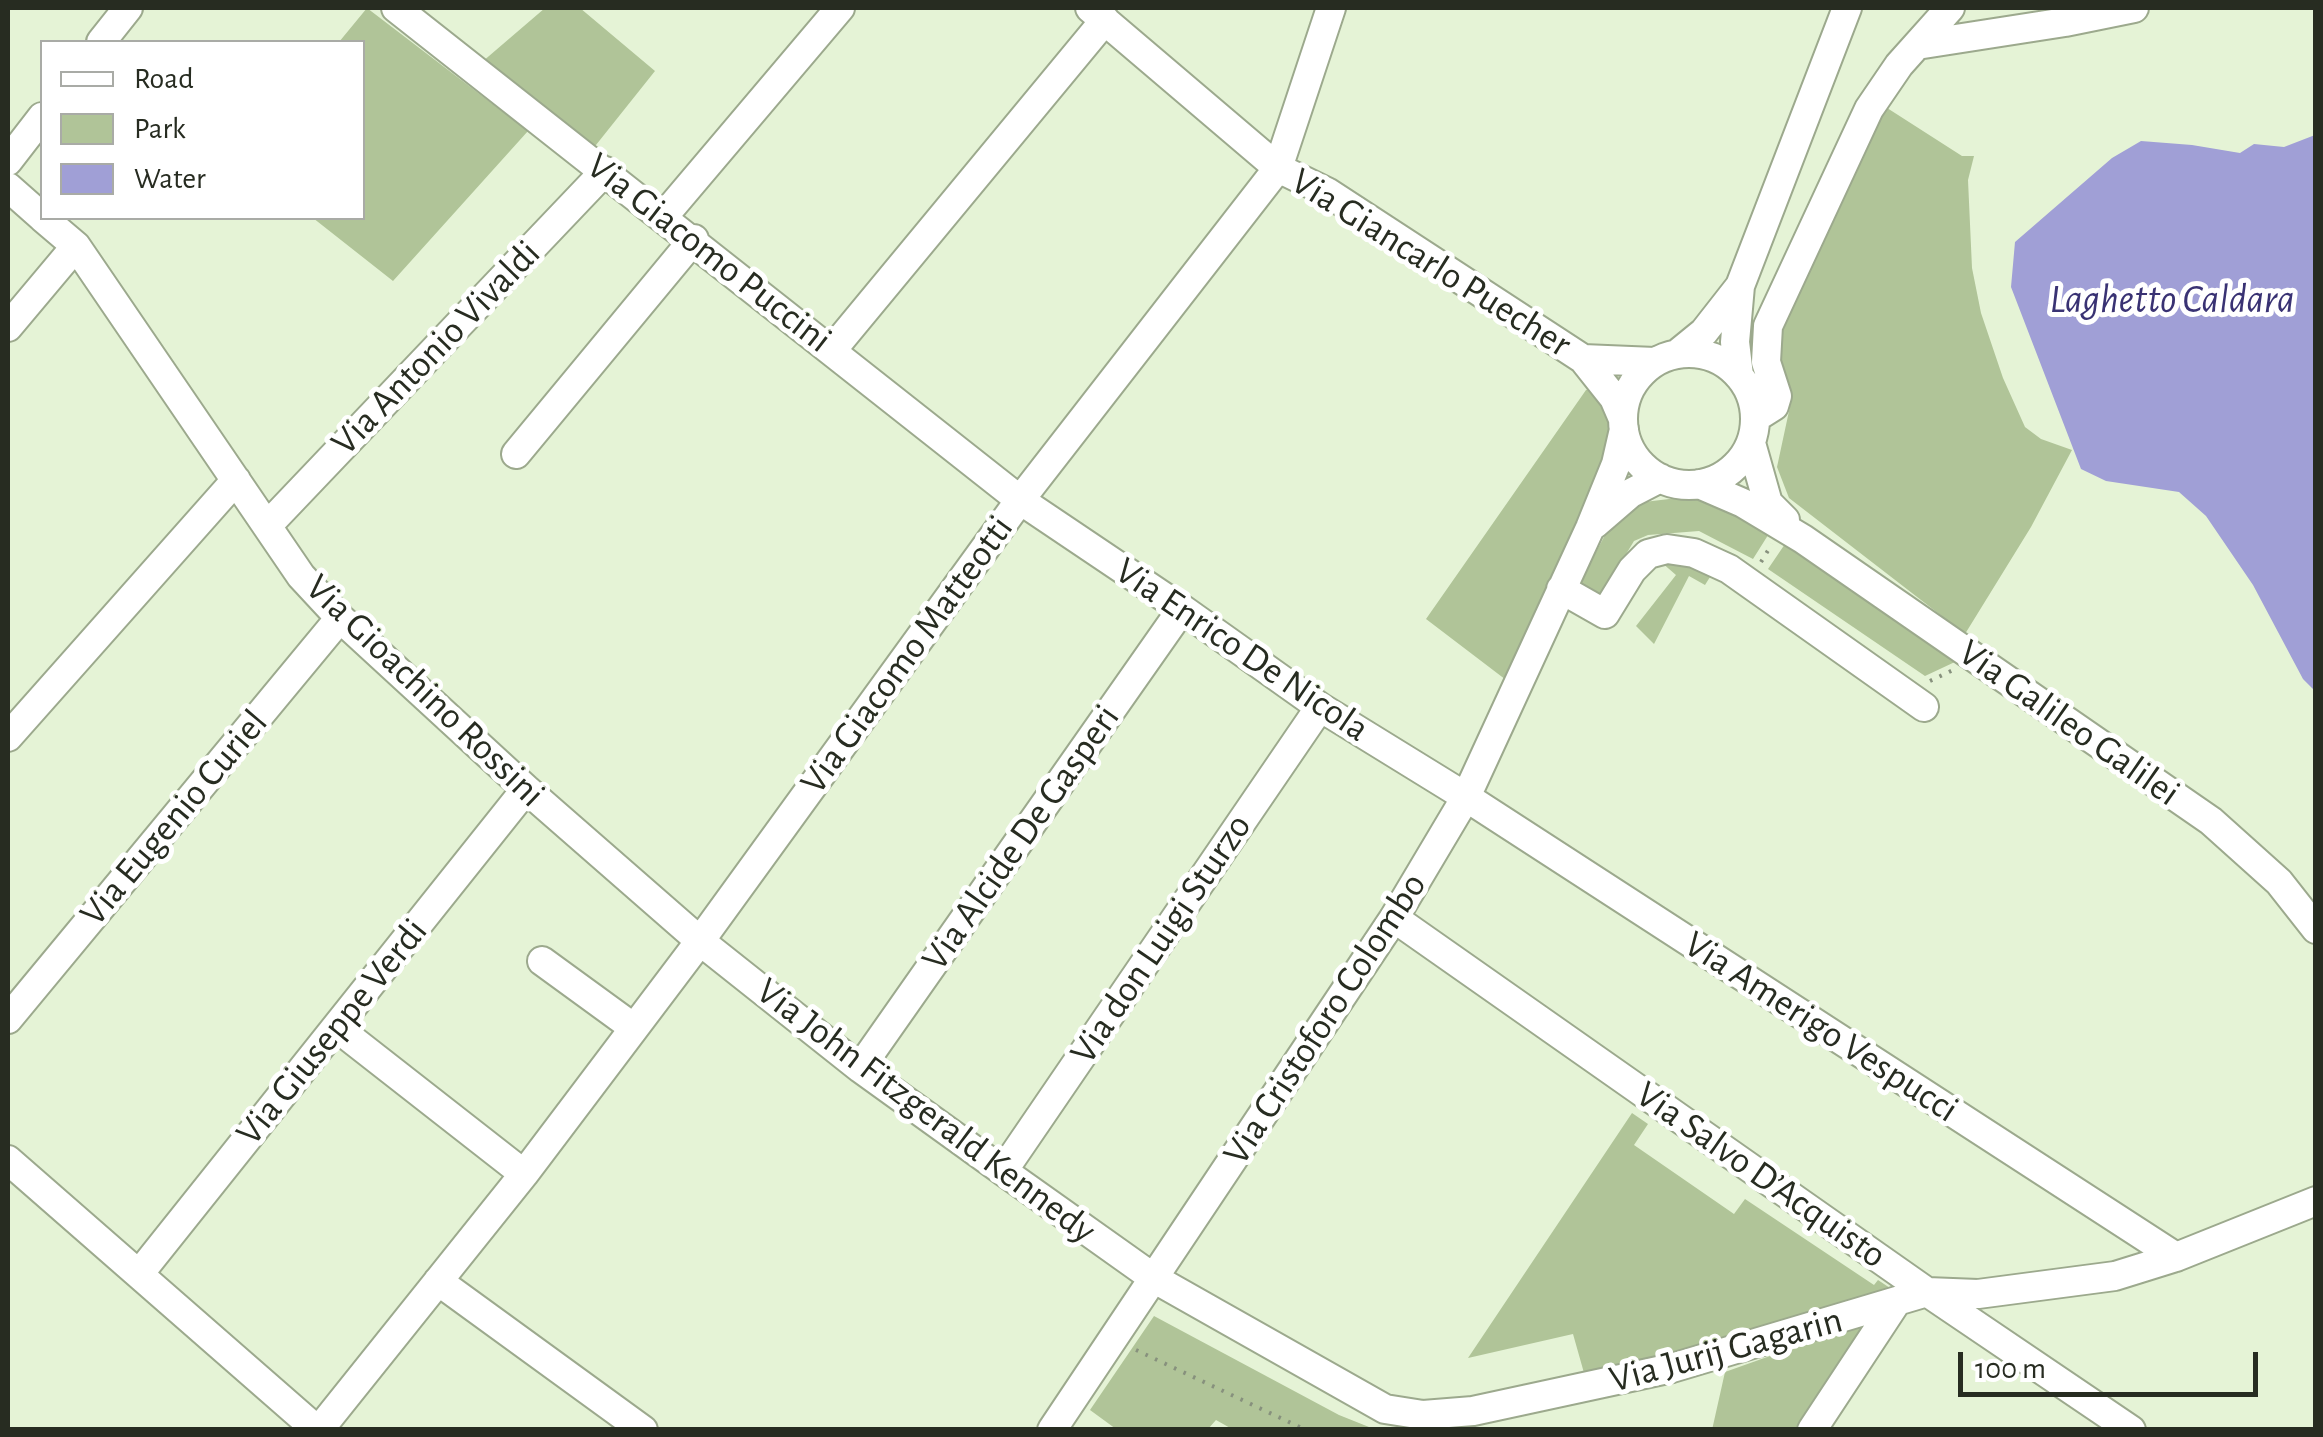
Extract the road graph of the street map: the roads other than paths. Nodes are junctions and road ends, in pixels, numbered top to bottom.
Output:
1 (128, 8) edge
2 (396, 8) edge
3 (840, 8) edge
4 (1331, 8) edge
5 (1847, 8) edge
6 (1950, 8) edge
7 (2134, 8) edge
8 (1098, 14) edge
9 (103, 40) edge
10 (1917, 45) junction
11 (40, 119) edge
12 (8, 161) edge
13 (1278, 168) junction
14 (604, 171) junction
15 (8, 187) edge
16 (40, 214) edge
17 (662, 217) junction
18 (46, 220) edge
19 (694, 240) junction
20 (76, 246) junction
21 (1740, 286) junction
22 (8, 328) edge
23 (832, 350) junction
24 (1666, 358) junction
25 (1583, 359) junction
26 (1739, 376) junction
27 (1624, 424) junction
28 (1753, 430) junction
29 (516, 454) dead end
30 (1660, 478) junction
31 (236, 480) junction
32 (1699, 484) junction
33 (1020, 500) junction
34 (267, 526) junction
35 (1590, 528) junction
36 (1803, 539) junction
37 (1561, 589) junction
38 (1182, 609) junction
39 (340, 618) junction
40 (1320, 707) junction
41 (1924, 707) dead end
42 (8, 737) edge
43 (526, 789) junction
44 (1466, 797) junction
45 (1394, 918) junction
46 (2316, 929) edge
47 (700, 941) junction
48 (542, 960) dead end
49 (8, 1019) edge
50 (336, 1027) junction
51 (634, 1028) junction
52 (860, 1068) junction
53 (8, 1160) edge
54 (1003, 1172) junction
55 (524, 1174) junction
56 (2316, 1201) edge
57 (2176, 1258) junction
58 (139, 1274) junction
59 (1154, 1279) junction
60 (438, 1281) junction
61 (1928, 1292) junction
62 (1895, 1304) junction
63 (318, 1430) edge
64 (642, 1430) edge
65 (1052, 1430) edge
66 (1812, 1430) edge
67 (2131, 1430) edge

1 - 9 street
2 - 14 street, Via Giacomo Puccini
3 - 17 street
4 - 13 street, Via Giacomo Matteotti
5 - 21 street
6 - 10 street
7 - 10 street
8 - 13 street, Via Giancarlo Puecher
8 - 23 street
10 - 28 street
11 - 12 street
13 - 25 street, Via Giancarlo Puecher
13 - 33 street, Via Giacomo Matteotti
14 - 17 street, Via Giacomo Puccini
14 - 34 street, Via Antonio Vivaldi
15 - 16 street, Via Gioachino Rossini
17 - 19 street, Via Giacomo Puccini
18 - 20 street, Via Gioachino Rossini
19 - 23 street, Via Giacomo Puccini
19 - 29 street
20 - 22 street
20 - 31 street, Via Gioachino Rossini
21 - 24 street
21 - 26 street
23 - 33 street, Via Giacomo Puccini
24 - 25 street, Via Giancarlo Puecher
24 - 26 street
24 - 27 street
25 - 27 street, Via Giancarlo Puecher
26 - 28 street
27 - 30 street
27 - 35 street, Via Cristoforo Colombo
28 - 32 street
28 - 36 street, Via Galileo Galilei
30 - 32 street
30 - 35 street, Via Cristoforo Colombo
31 - 34 street, Via Gioachino Rossini
31 - 42 street
32 - 36 street, Via Galileo Galilei
33 - 38 street, Via Enrico De Nicola
33 - 47 street, Via Giacomo Matteotti
34 - 39 street, Via Gioachino Rossini
35 - 37 street, Via Cristoforo Colombo
36 - 46 street, Via Galileo Galilei
37 - 41 street
37 - 44 street, Via Cristoforo Colombo
38 - 40 street, Via Enrico De Nicola
38 - 52 street, Via Alcide De Gasperi
39 - 43 street, Via Gioachino Rossini
39 - 49 street, Via Eugenio Curiel
40 - 44 street, Via Enrico De Nicola
40 - 54 street, Via don Luigi Sturzo
43 - 47 street, Via Gioachino Rossini
43 - 50 street, Via Giuseppe Verdi
44 - 45 street, Via Cristoforo Colombo
44 - 57 street, Via Amerigo Vespucci
45 - 59 street, Via Cristoforo Colombo
45 - 61 street, Via Salvo D’Acquisto
47 - 51 street, Via Giacomo Matteotti
47 - 52 street, Via John Fitzgerald Kennedy
48 - 51 street
50 - 55 street
50 - 58 street, Via Giuseppe Verdi
51 - 55 street, Via Giacomo Matteotti
52 - 54 street, Via John Fitzgerald Kennedy
53 - 58 street
54 - 59 street, Via John Fitzgerald Kennedy
55 - 60 street, Via Giacomo Matteotti
56 - 57 street, Via Jurij Gagarin
57 - 61 street, Via Jurij Gagarin
58 - 63 street
59 - 62 street, Via Jurij Gagarin
59 - 65 street, Via Cristoforo Colombo
60 - 63 street, Via Giacomo Matteotti
60 - 64 street
61 - 62 street, Via Jurij Gagarin
61 - 67 street, Via Salvo D’Acquisto
62 - 66 street

